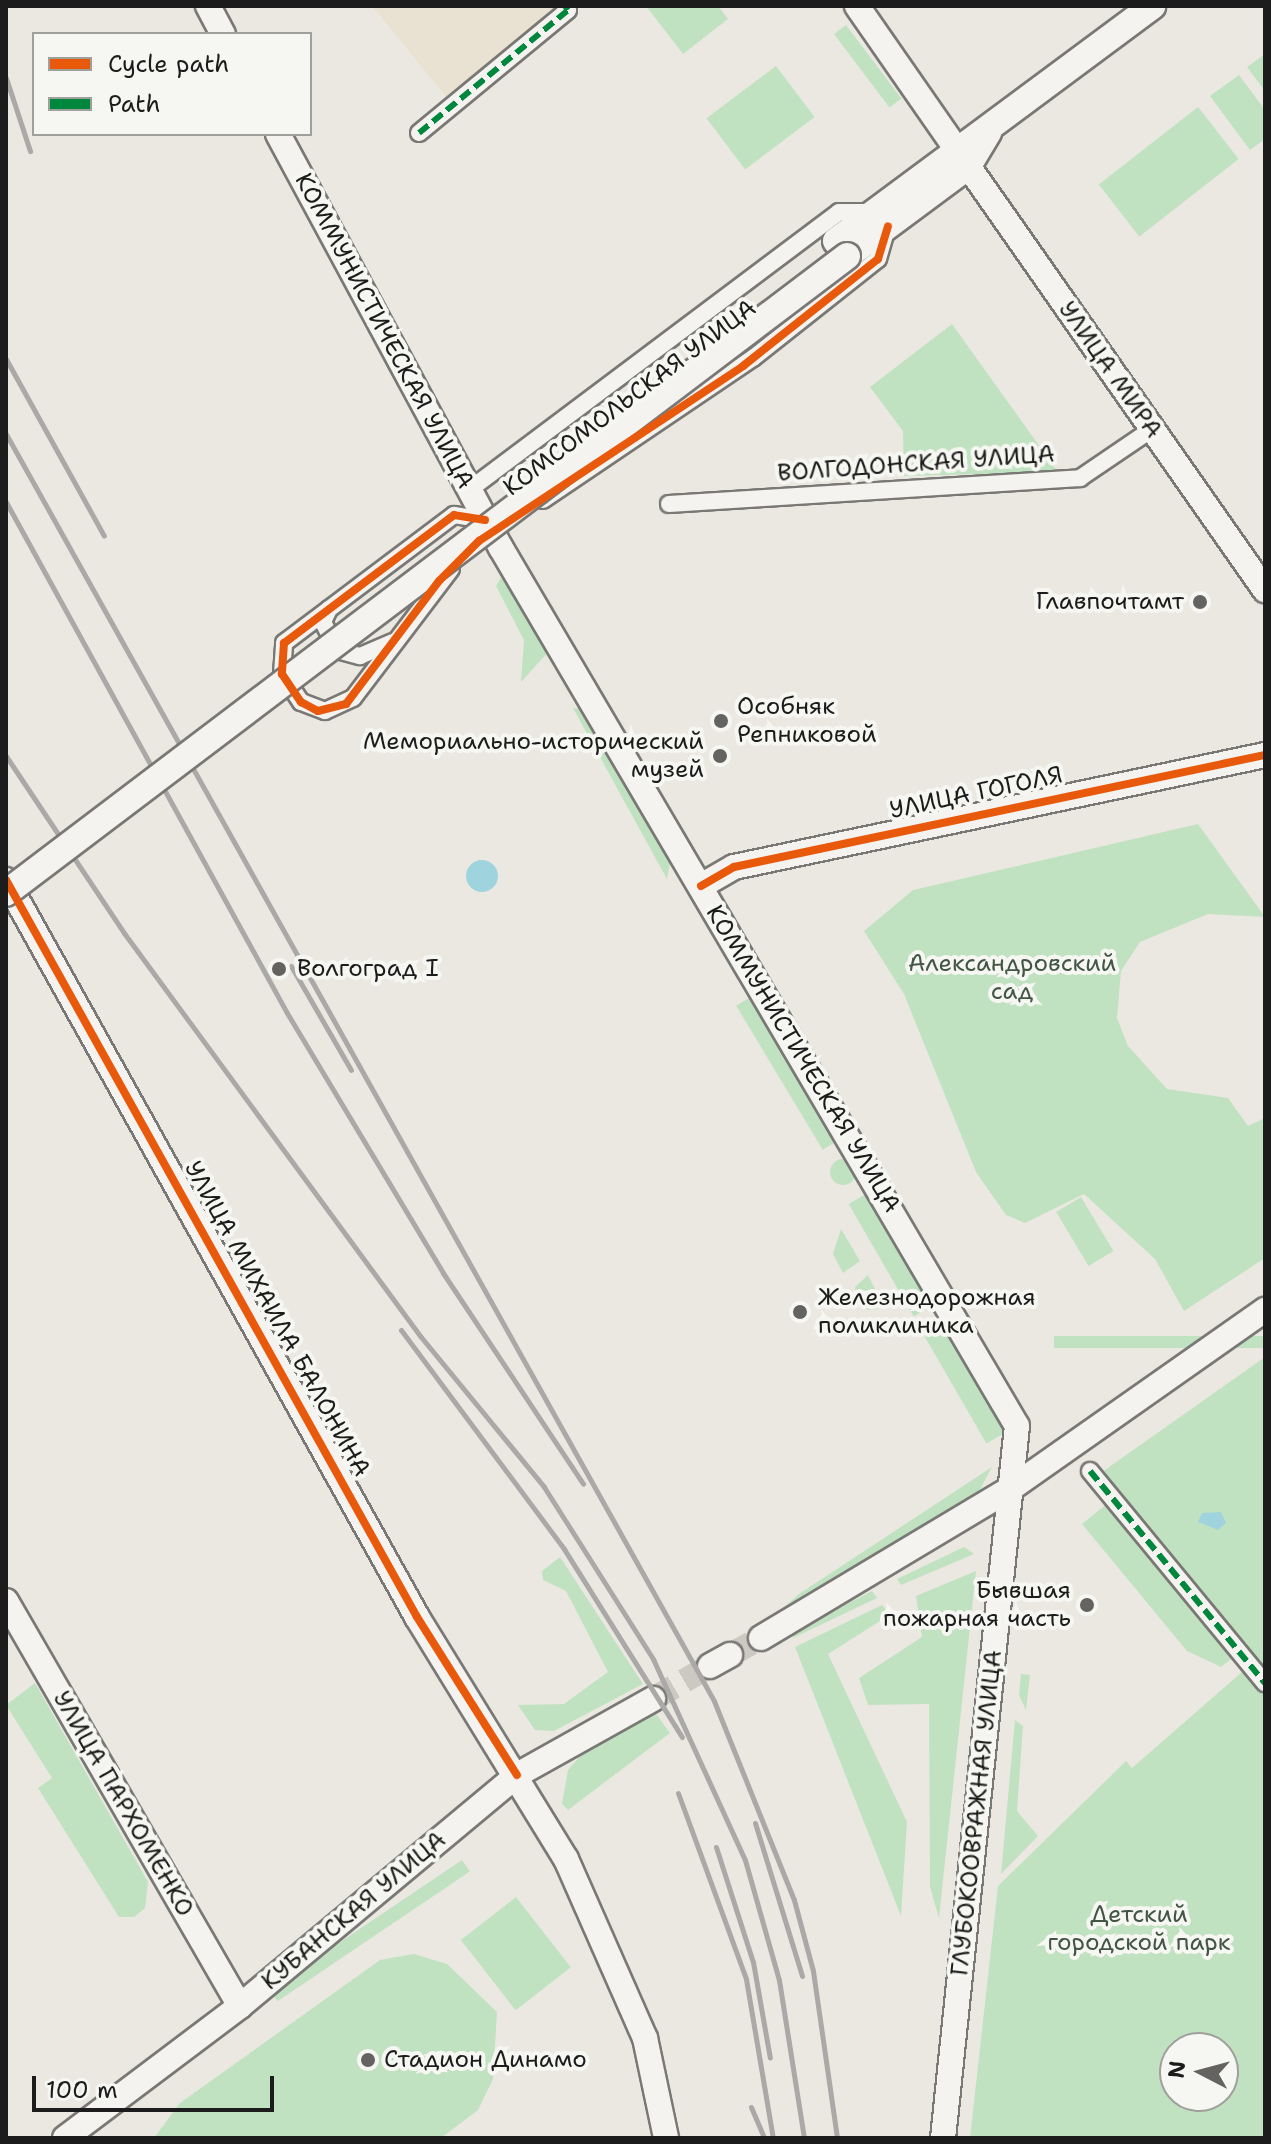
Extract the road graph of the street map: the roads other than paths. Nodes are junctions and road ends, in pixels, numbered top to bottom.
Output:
1 (208, 6) edge
2 (565, 6) edge
3 (857, 6) edge
4 (1152, 6) edge
5 (222, 32) edge
6 (419, 133) dead end
7 (279, 136) edge
8 (962, 158) junction
9 (882, 219) junction
10 (842, 249) junction
11 (1152, 429) junction
12 (467, 486) junction
13 (669, 504) dead end
14 (454, 515) junction
15 (489, 526) junction
16 (1262, 580) edge
17 (329, 609) junction
18 (395, 641) junction
19 (1265, 755) edge
20 (6, 878) edge
21 (701, 886) junction
22 (6, 893) edge
23 (1265, 1310) edge
24 (1090, 1471) dead end
25 (1010, 1489) junction
26 (6, 1601) edge
27 (761, 1638) tunnel mouth
28 (1265, 1683) edge
29 (653, 1699) tunnel mouth
30 (517, 1775) junction
31 (240, 2006) junction
32 (65, 2138) edge
33 (666, 2138) edge
34 (943, 2138) edge

1 - 5 main road
2 - 6 street
3 - 8 main road, УЛИЦА МИРА
4 - 8 main road, КОМСОМОЛЬСКАЯ УЛИЦА
7 - 12 main road, КОММУНИСТИЧЕСКАЯ УЛИЦА
8 - 9 main road, КОМСОМОЛЬСКАЯ УЛИЦА
8 - 11 main road, УЛИЦА МИРА
9 - 10 main road, КОМСОМОЛЬСКАЯ УЛИЦА
9 - 12 street
9 - 15 street
10 - 20 main road, КОМСОМОЛЬСКАЯ УЛИЦА
10 - 22 main road, КОМСОМОЛЬСКАЯ УЛИЦА, bridge
11 - 13 street, ВОЛГОДОНСКАЯ УЛИЦА
11 - 16 main road, УЛИЦА МИРА
12 - 14 street
12 - 15 main road, КОММУНИСТИЧЕСКАЯ УЛИЦА
14 - 15 street
14 - 17 street
15 - 18 street
15 - 21 main road, КОММУНИСТИЧЕСКАЯ УЛИЦА
17 - 18 street
17 - 18 street
19 - 21 main road, УЛИЦА ГОГОЛЯ
20 - 30 main road, УЛИЦА МИХАИЛА БАЛОНИНА
21 - 25 main road, КОММУНИСТИЧЕСКАЯ УЛИЦА
23 - 25 main road
24 - 28 street
25 - 27 main road
25 - 34 main road, ГЛУБОКООВРАЖНАЯ УЛИЦА
26 - 31 main road, УЛИЦА ПАРХОМЕНКО
29 - 30 main road, КУБАНСКАЯ УЛИЦА
30 - 31 main road, КУБАНСКАЯ УЛИЦА
30 - 33 main road, УЛИЦА МИХАИЛА БАЛОНИНА
31 - 32 main road, КУБАНСКАЯ УЛИЦА

